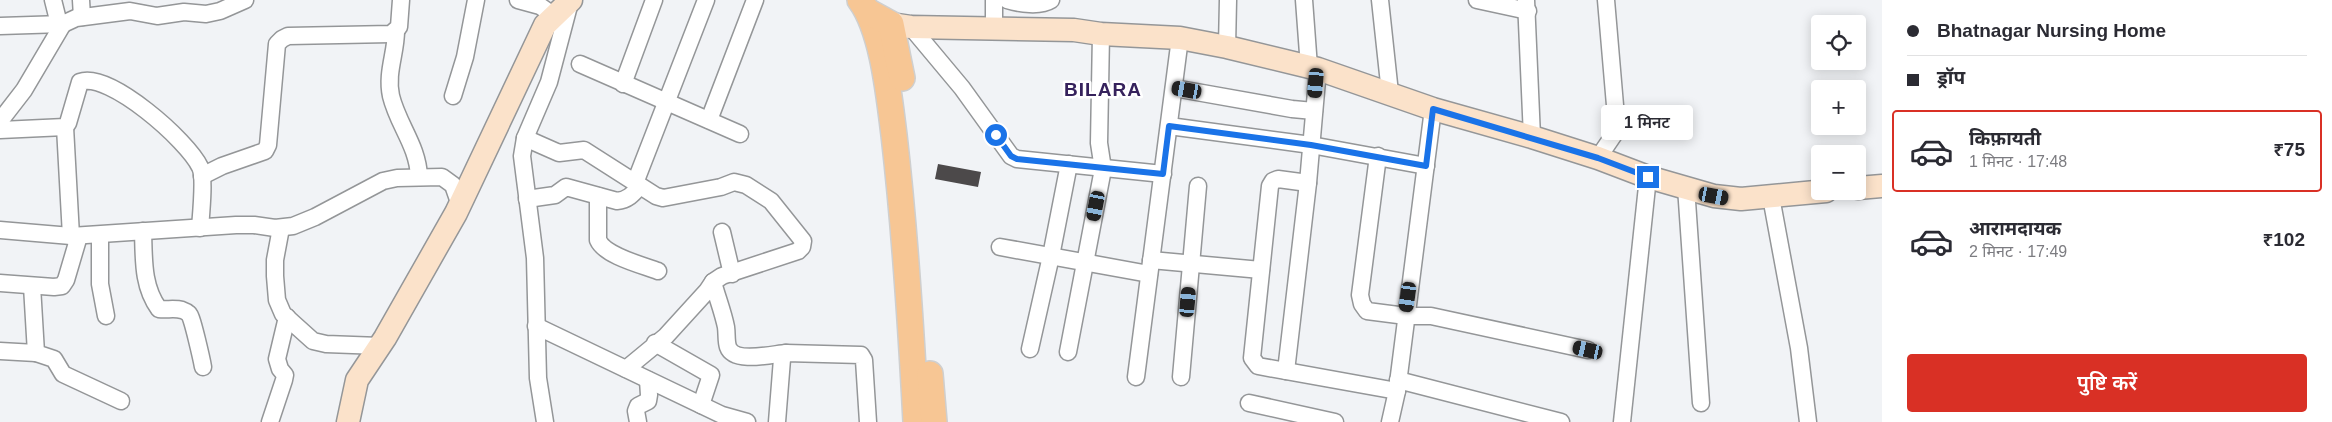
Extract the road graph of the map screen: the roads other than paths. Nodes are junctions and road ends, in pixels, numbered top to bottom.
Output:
1 (53, 0) edge
2 (81, 0) edge
3 (245, 0) edge
4 (401, 0) edge
5 (476, 0) edge
6 (518, 0) edge
7 (654, 0) edge
8 (706, 0) edge
9 (755, 0) edge
10 (994, 0) edge
11 (1007, 0) edge
12 (1051, 0) edge
13 (1228, 0) edge
14 (1304, 0) edge
15 (1380, 0) edge
16 (1478, 0) edge
17 (1606, 0) edge
18 (564, 6) edge
19 (864, 6) edge
20 (1527, 6) edge
21 (82, 17) junction
22 (61, 24) junction
23 (901, 25) junction
24 (0, 26) edge
25 (994, 28) junction
26 (396, 30) junction
27 (1101, 34) junction
28 (1180, 38) junction
29 (1228, 47) junction
30 (580, 64) dead end
31 (1313, 68) junction
32 (623, 84) junction
33 (1174, 88) junction
34 (1390, 93) junction
35 (453, 96) dead end
36 (667, 101) junction
37 (1433, 109) junction
38 (1314, 111) junction
39 (709, 120) junction
40 (0, 122) edge
41 (1169, 126) junction
42 (65, 128) junction
43 (0, 130) edge
44 (740, 134) dead end
45 (1532, 137) junction
46 (525, 138) junction
47 (1311, 145) junction
48 (1378, 156) junction
49 (1598, 158) junction
50 (1069, 164) junction
51 (1426, 166) junction
52 (1103, 168) junction
53 (1163, 174) junction
54 (202, 176) junction
55 (419, 177) junction
56 (1648, 177) junction
57 (1308, 183) junction
58 (637, 184) junction
59 (1198, 186) dead end
60 (1882, 186) edge
61 (1686, 187) junction
62 (1866, 187) edge
63 (1811, 193) edge
64 (598, 196) junction
65 (1771, 197) junction
66 (527, 199) junction
67 (460, 205) junction
68 (200, 228) junction
69 (281, 228) junction
70 (0, 230) edge
71 (143, 232) junction
72 (722, 232) dead end
73 (100, 235) junction
74 (75, 236) junction
75 (1000, 247) dead end
76 (1051, 256) junction
77 (1085, 262) junction
78 (1191, 265) junction
79 (1150, 267) junction
80 (1261, 270) junction
81 (658, 271) dead end
82 (732, 274) junction
83 (713, 282) junction
84 (0, 283) edge
85 (32, 286) junction
86 (106, 316) dead end
87 (1406, 316) junction
88 (287, 317) junction
89 (536, 326) junction
90 (655, 343) junction
91 (380, 346) junction
92 (1030, 349) dead end
93 (1588, 350) dead end
94 (0, 351) edge
95 (1068, 352) dead end
96 (36, 353) junction
97 (786, 353) junction
98 (202, 367) dead end
99 (626, 369) junction
100 (1286, 372) junction
101 (1136, 376) dead end
102 (1181, 377) dead end
103 (648, 380) junction
104 (1398, 385) junction
105 (121, 401) dead end
106 (1249, 403) dead end
107 (1701, 403) dead end
108 (701, 405) junction
109 (1305, 419) edge
110 (270, 422) edge
111 (348, 422) edge
112 (545, 422) edge
113 (638, 422) edge
114 (747, 422) edge
115 (777, 422) edge
116 (868, 422) edge
117 (916, 422) edge
118 (934, 422) edge
119 (1335, 422) edge
120 (1390, 422) edge
121 (1562, 422) edge
122 (1622, 422) edge
123 (1808, 422) edge

1 - 22 street
2 - 21 street
3 - 21 street
4 - 26 street
5 - 35 street
6 - 18 street
7 - 32 street
8 - 36 street
9 - 39 street
10 - 25 street
11 - 12 street
13 - 29 street
14 - 31 street
15 - 34 street
16 - 20 street
17 - 49 street
18 - 46 street
18 - 67 street
19 - 23 main road
19 - 117 main road
20 - 45 street
21 - 22 street
22 - 24 street
22 - 40 street
23 - 25 street
23 - 50 street
23 - 118 main road
25 - 27 street
26 - 54 street
26 - 55 street
27 - 28 street
27 - 52 street
28 - 29 street
28 - 33 street
29 - 31 street
30 - 32 street
31 - 34 street
31 - 38 street
32 - 36 street
33 - 38 street
33 - 41 street
34 - 37 street
36 - 39 street
36 - 58 street
37 - 45 street
37 - 51 street
38 - 47 street
39 - 44 street
41 - 47 street
41 - 53 street
42 - 43 street
42 - 54 street
42 - 74 street
45 - 49 street
46 - 58 street
46 - 66 street
47 - 48 street
47 - 57 street
48 - 51 street
48 - 87 street
49 - 56 street
50 - 52 street
50 - 76 street
51 - 87 street
52 - 53 street
52 - 77 street
53 - 79 street
54 - 68 street
55 - 67 street
55 - 69 street
56 - 61 street
56 - 122 street
57 - 80 street
57 - 100 street
58 - 64 street
58 - 82 street
59 - 78 street
60 - 62 street
61 - 65 street
61 - 107 street
63 - 65 street
64 - 66 street
64 - 81 street
65 - 123 street
66 - 89 street
67 - 91 street
68 - 69 street
68 - 71 street
69 - 88 street
70 - 74 street
71 - 73 street
71 - 98 street
72 - 82 street
73 - 74 street
73 - 86 street
74 - 85 street
75 - 76 street
76 - 77 street
76 - 92 street
77 - 79 street
77 - 95 street
78 - 79 street
78 - 80 street
78 - 102 street
79 - 101 street
80 - 100 street
82 - 83 street
83 - 90 street
83 - 97 street
84 - 85 street
85 - 96 street
87 - 93 street
87 - 104 street
88 - 91 street
88 - 110 street
89 - 99 street
89 - 112 street
90 - 99 street
90 - 108 street
91 - 111 street
94 - 96 street
96 - 105 street
97 - 115 street
97 - 116 street
99 - 103 street
100 - 104 street
103 - 108 street
103 - 113 street
104 - 120 street
104 - 121 street
106 - 109 street
108 - 114 street
109 - 119 street

